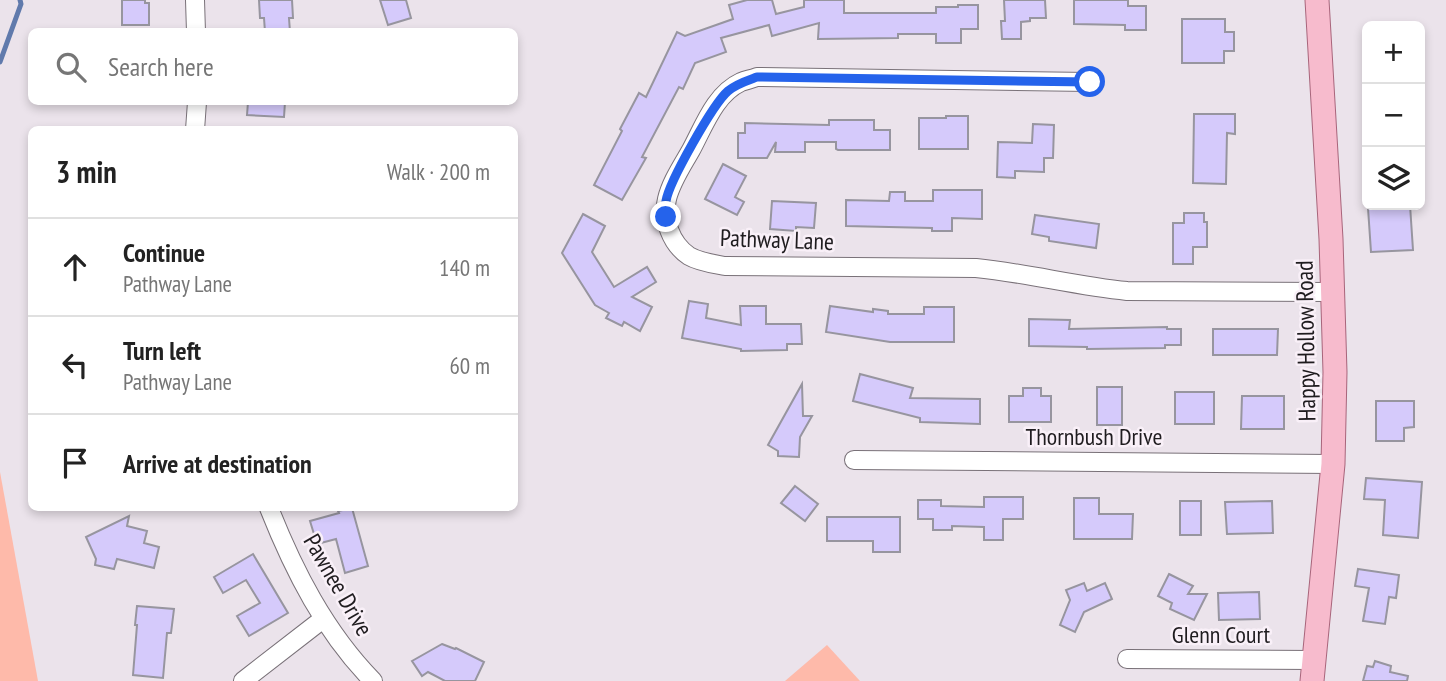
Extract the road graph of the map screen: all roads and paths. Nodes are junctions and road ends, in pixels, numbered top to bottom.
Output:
1 (195, 0) edge
2 (1317, 0) edge
3 (196, 28) edge
4 (1090, 82) dead end
5 (197, 105) edge
6 (195, 126) edge
7 (1333, 292) junction
8 (854, 460) dead end
9 (1333, 464) junction
10 (270, 511) edge
11 (323, 619) junction
12 (1127, 659) dead end
13 (1313, 670) edge
14 (243, 681) edge
15 (373, 681) edge

1 - 3 street
2 - 7 main road, Happy Hollow Road
4 - 7 street, Pathway Lane
5 - 6 street
7 - 9 main road, Happy Hollow Road
8 - 9 street, Thornbush Drive
9 - 13 main road, Happy Hollow Road
10 - 11 street, Pawnee Drive
11 - 14 street
11 - 15 street, Pawnee Drive
12 - 13 street, Glenn Court

